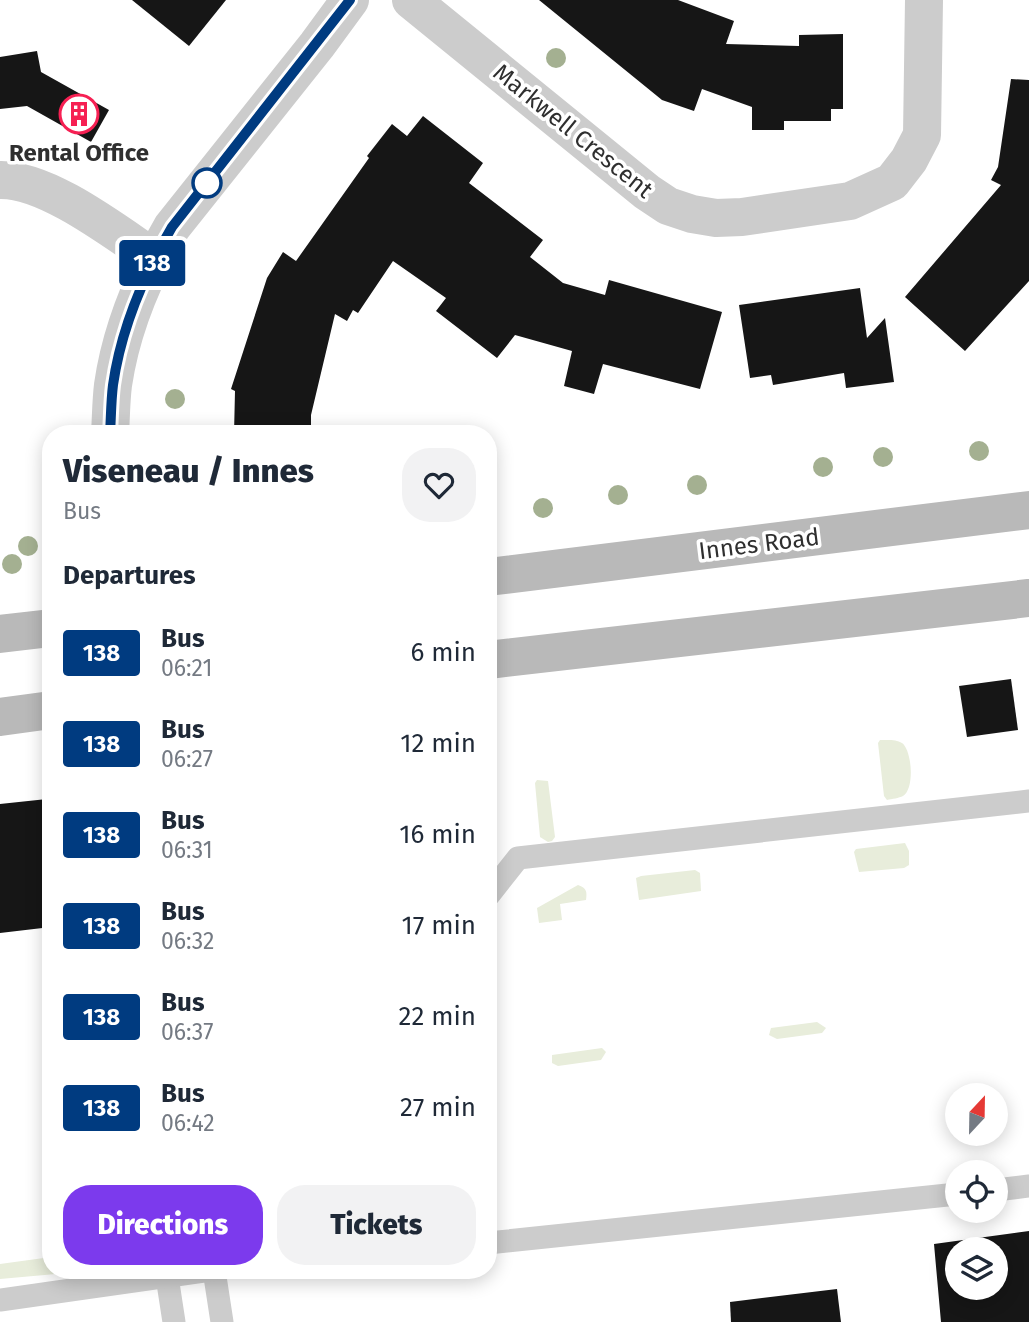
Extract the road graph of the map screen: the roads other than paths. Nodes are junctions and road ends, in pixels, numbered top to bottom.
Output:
1 (350, 0) edge
2 (411, 0) edge
3 (924, 0) edge
4 (0, 180) edge
5 (154, 258) junction
6 (111, 425) edge
7 (1029, 509) edge
8 (497, 576) edge
9 (1029, 598) edge
10 (42, 629) edge
11 (0, 634) edge
12 (497, 659) edge
13 (42, 711) edge
14 (0, 717) edge
15 (1029, 801) edge
16 (497, 885) edge
17 (1029, 1186) edge
18 (1008, 1189) edge
19 (945, 1195) edge
20 (497, 1242) edge
21 (134, 1279) edge
22 (167, 1279) edge
23 (214, 1279) edge
24 (0, 1300) edge
25 (174, 1322) edge
26 (222, 1322) edge

1 - 5 street
2 - 3 street, Markwell Crescent
4 - 5 street
5 - 6 street
7 - 8 main road, Innes Road
9 - 12 main road
10 - 11 main road
13 - 14 main road
15 - 16 lane
17 - 18 lane
19 - 20 lane
21 - 24 lane
22 - 25 lane
23 - 26 lane

